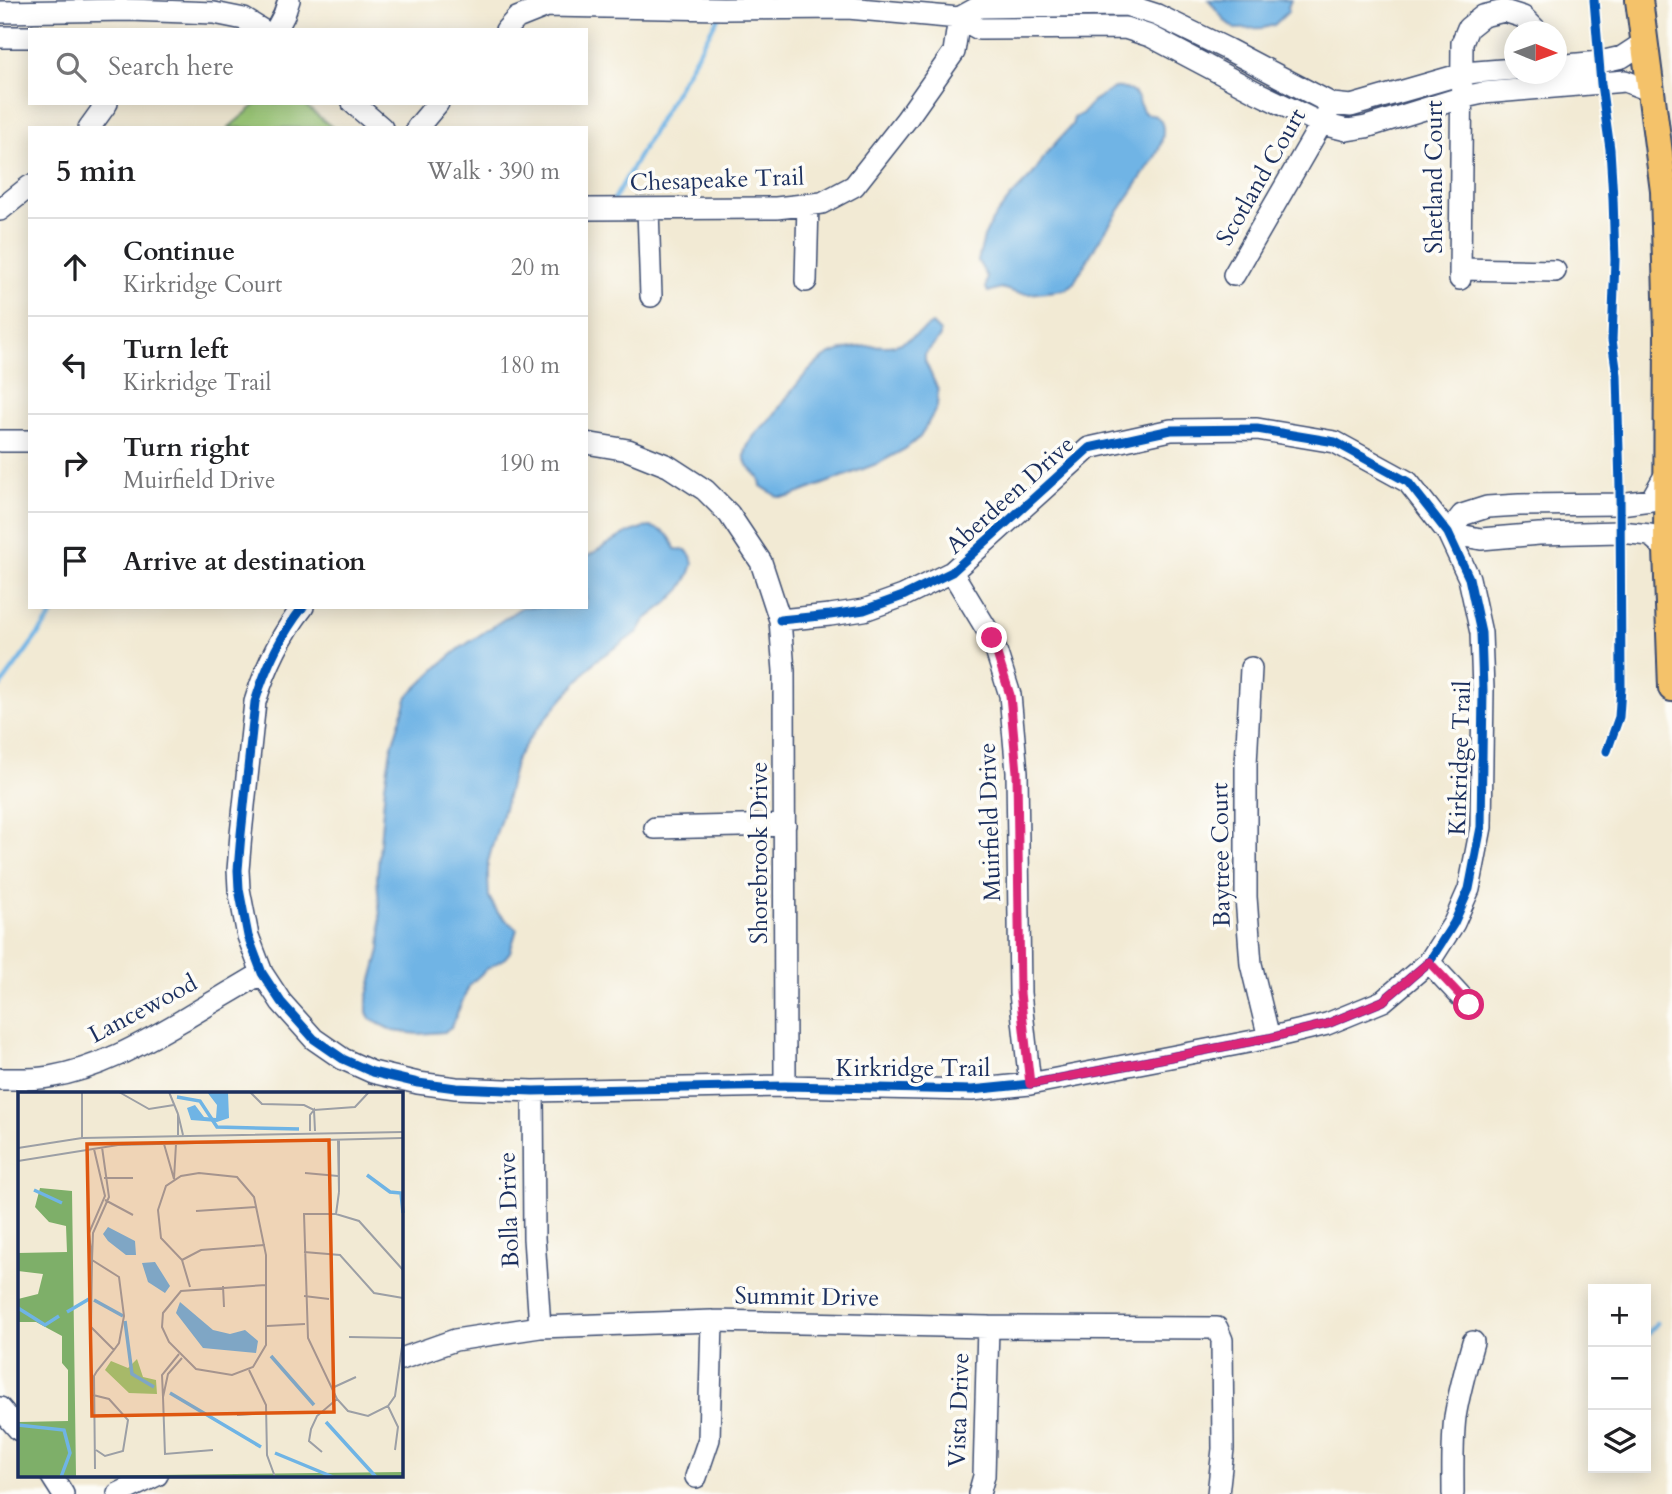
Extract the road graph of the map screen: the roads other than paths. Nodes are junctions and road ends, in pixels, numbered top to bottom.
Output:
1 (289, 0) edge
2 (1639, 0) edge
3 (1019, 3) edge
4 (542, 4) edge
5 (855, 4) edge
6 (1160, 7) edge
7 (0, 12) edge
8 (129, 13) edge
9 (959, 18) junction
10 (49, 20) edge
11 (1526, 21) edge
12 (259, 28) edge
13 (277, 28) edge
14 (508, 28) edge
15 (1021, 29) junction
16 (1150, 36) junction
17 (0, 37) edge
18 (28, 37) edge
19 (1645, 42) junction
20 (1567, 65) edge
21 (1504, 70) edge
22 (1462, 75) junction
23 (1651, 91) junction
24 (1460, 98) junction
25 (1332, 104) junction
26 (106, 105) edge
27 (355, 105) edge
28 (436, 105) edge
29 (1322, 124) junction
30 (373, 125) edge
31 (90, 126) edge
32 (418, 126) edge
33 (28, 187) edge
34 (4, 202) edge
35 (808, 204) junction
36 (588, 209) edge
37 (648, 209) junction
38 (1555, 271) dead end
39 (1234, 275) dead end
40 (806, 281) dead end
41 (651, 296) dead end
42 (1670, 332) edge
43 (0, 441) edge
44 (28, 441) edge
45 (588, 443) edge
46 (1667, 472) junction
47 (1537, 505) junction
48 (1448, 533) junction
49 (1539, 534) junction
50 (1667, 550) junction
51 (952, 572) junction
52 (301, 609) edge
53 (779, 621) junction
54 (1251, 668) dead end
55 (1672, 688) edge
56 (785, 825) junction
57 (655, 828) dead end
58 (1429, 962) junction
59 (262, 973) junction
60 (1469, 1005) dead end
61 (1269, 1038) junction
62 (0, 1079) edge
63 (1030, 1084) junction
64 (785, 1086) junction
65 (533, 1091) junction
66 (712, 1321) junction
67 (540, 1327) junction
68 (988, 1327) junction
69 (1474, 1342) dead end
70 (402, 1359) edge
71 (0, 1408) edge
72 (18, 1429) edge
73 (52, 1476) edge
74 (696, 1477) dead end
75 (151, 1483) edge
76 (63, 1494) edge
77 (118, 1494) edge
78 (979, 1494) edge
79 (1218, 1494) edge
80 (1453, 1494) edge

1 - 13 street
2 - 19 main road
3 - 6 street
3 - 9 street
3 - 15 street
4 - 5 street
4 - 14 street
5 - 9 street
6 - 16 street
6 - 25 street
7 - 10 street
8 - 10 street
8 - 12 street
9 - 15 street
9 - 35 street, Chesapeake Trail
11 - 22 street, Shetland Court
15 - 16 street
16 - 29 street
17 - 18 street
19 - 20 street
19 - 23 main road
21 - 22 street
22 - 24 street, Shetland Court
22 - 25 street
23 - 24 street
23 - 42 main road
24 - 29 street
24 - 38 street, Shetland Court
25 - 29 street, Scotland Court
26 - 31 street
27 - 30 street
28 - 32 street
29 - 39 street, Scotland Court
33 - 34 street
35 - 37 street, Chesapeake Trail
35 - 40 street
36 - 37 street, Chesapeake Trail
37 - 41 street
42 - 46 main road
43 - 44 street
45 - 53 street, Shorebrook Drive
46 - 47 street
46 - 50 main road
47 - 48 street
47 - 49 street
48 - 49 street
48 - 51 street, Aberdeen Drive
48 - 58 street, Kirkridge Trail
49 - 50 street
50 - 55 main road
51 - 53 street, Aberdeen Drive
51 - 63 street, Muirfield Drive
52 - 59 street, Kirkridge Trail
53 - 56 street, Shorebrook Drive
54 - 61 street, Baytree Court
56 - 57 street
56 - 64 street, Shorebrook Drive
58 - 60 street
58 - 61 street, Kirkridge Trail
59 - 62 street, Lancewood
59 - 65 street, Kirkridge Trail
61 - 63 street, Kirkridge Trail
63 - 64 street, Kirkridge Trail
64 - 65 street, Kirkridge Trail
65 - 67 street, Bolla Drive
66 - 67 street, Summit Drive
66 - 68 street, Summit Drive
66 - 74 street
67 - 70 street, Summit Drive
68 - 78 street, Vista Drive
68 - 79 street, Summit Drive
69 - 80 street
71 - 72 street
73 - 76 street
75 - 77 street

